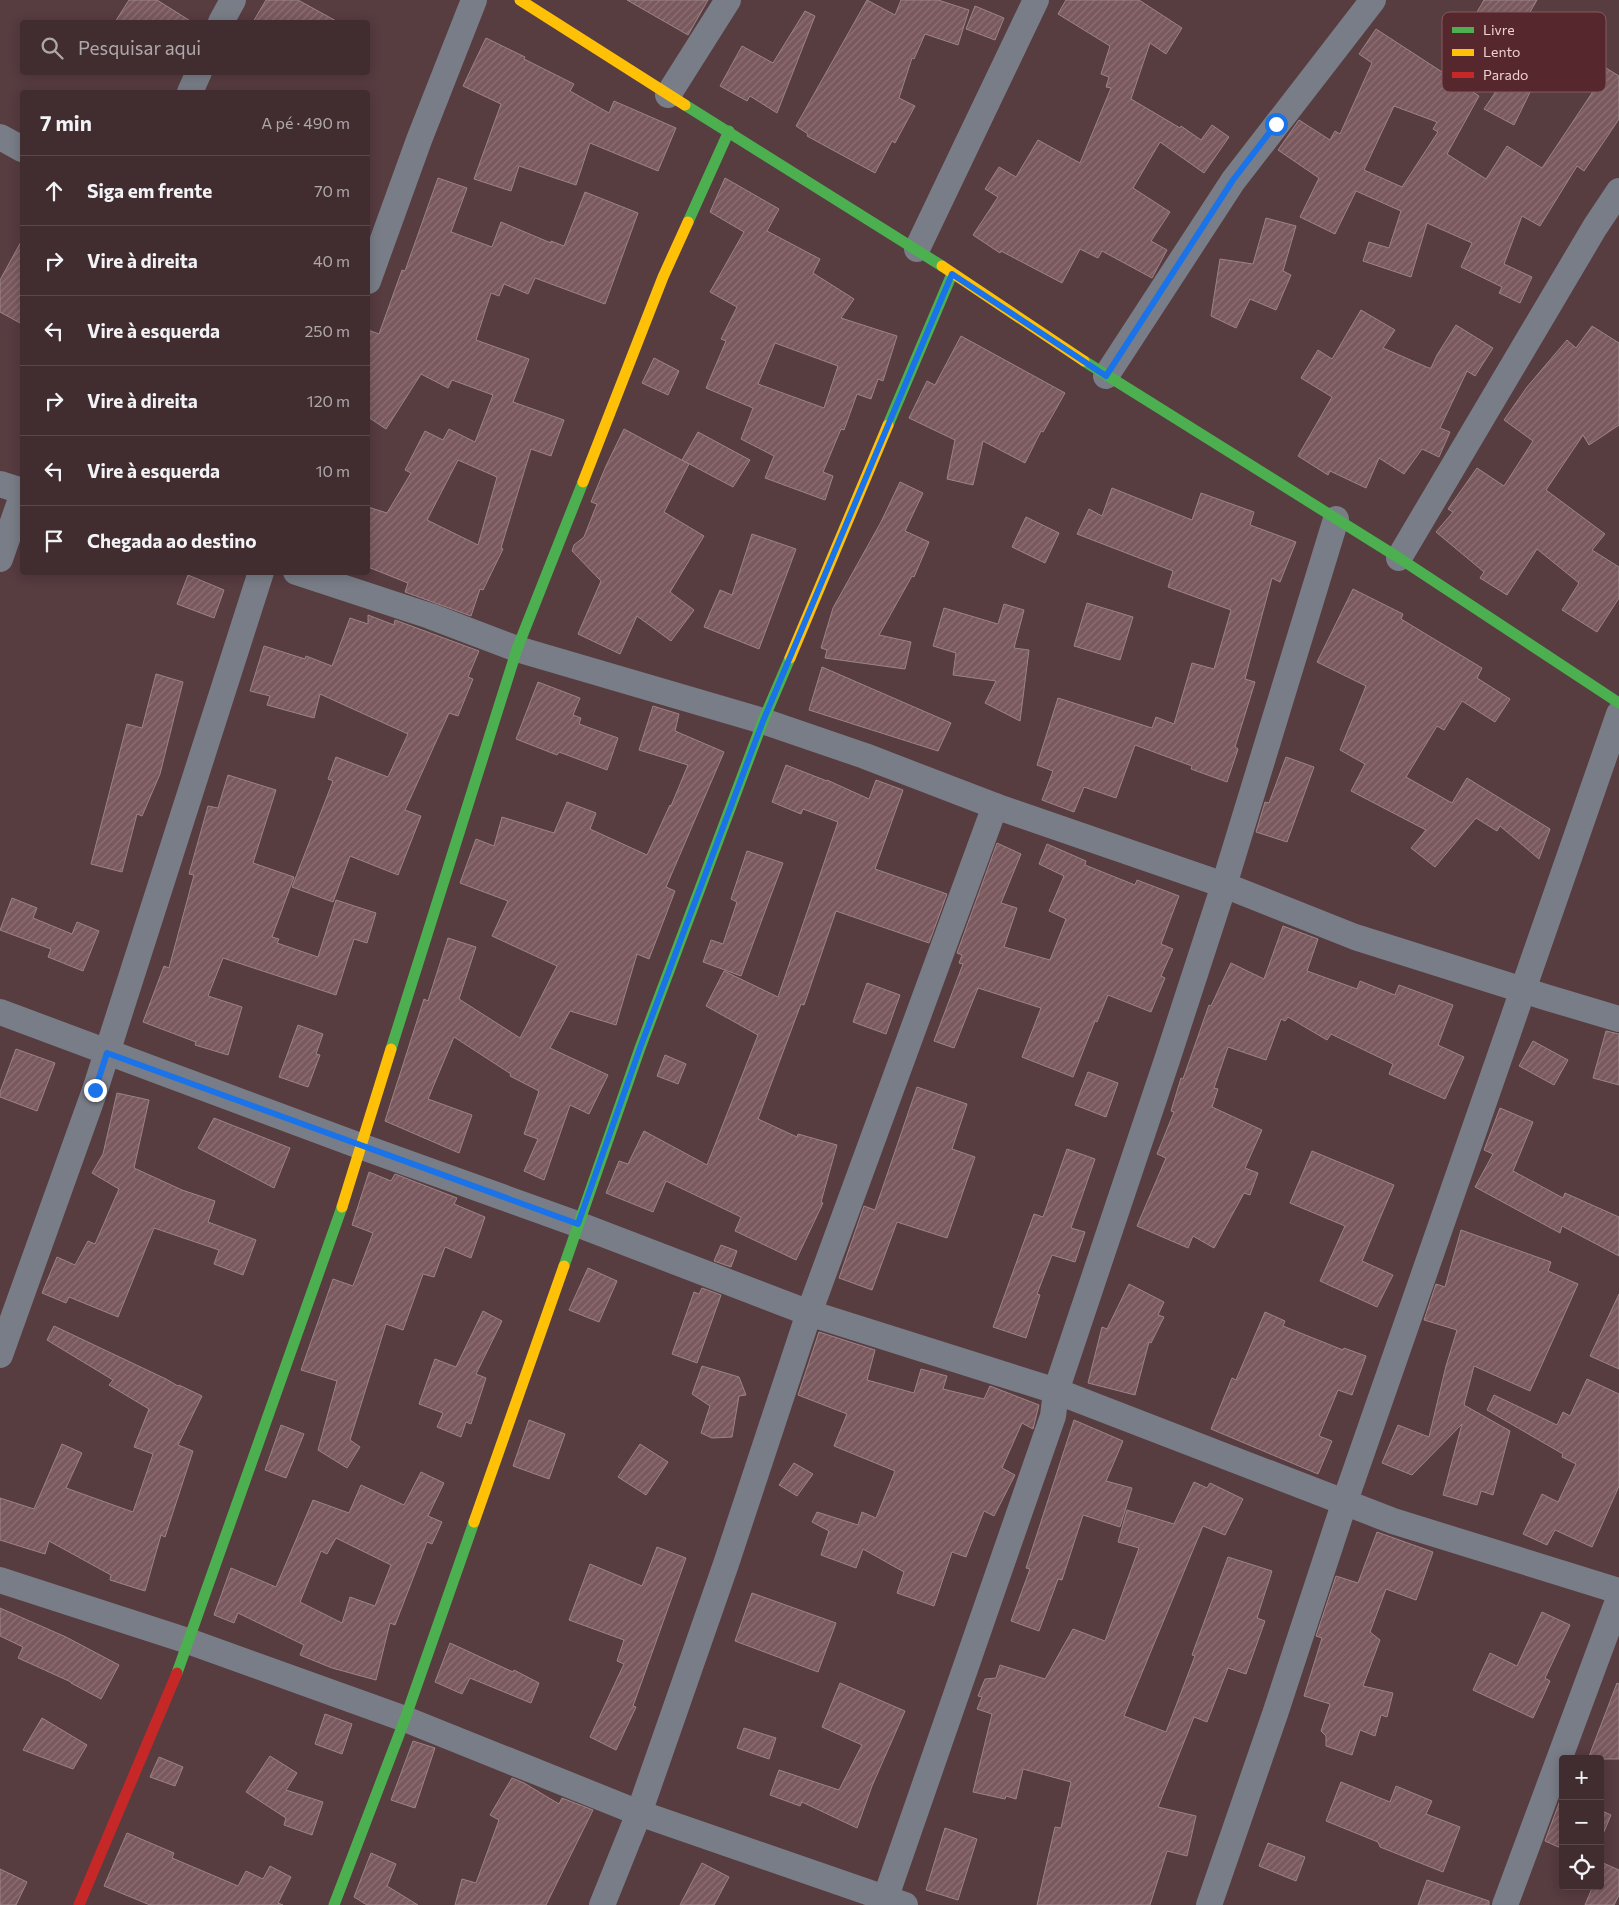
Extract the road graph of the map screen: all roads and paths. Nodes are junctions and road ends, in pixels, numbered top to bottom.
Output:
1 (233, 0) edge
2 (474, 0) edge
3 (520, 0) edge
4 (728, 0) edge
5 (1036, 0) edge
6 (1373, 0) edge
7 (222, 20) edge
8 (198, 75) edge
9 (191, 90) edge
10 (668, 95) junction
11 (729, 131) junction
12 (0, 137) edge
13 (20, 148) edge
14 (1619, 191) edge
15 (917, 249) junction
16 (952, 274) junction
17 (370, 275) edge
18 (1106, 376) junction
19 (0, 484) edge
20 (20, 490) edge
21 (20, 502) edge
22 (1336, 519) junction
23 (1399, 558) junction
24 (0, 559) edge
25 (260, 575) edge
26 (305, 575) edge
27 (517, 649) junction
28 (1619, 703) edge
29 (1619, 714) edge
30 (763, 721) junction
31 (995, 806) junction
32 (1224, 885) junction
33 (1524, 990) junction
34 (0, 1012) edge
35 (1619, 1019) edge
36 (107, 1053) junction
37 (360, 1146) junction
38 (578, 1224) junction
39 (809, 1313) junction
40 (0, 1355) edge
41 (1056, 1391) junction
42 (1345, 1502) junction
43 (0, 1580) edge
44 (1619, 1591) edge
45 (1619, 1598) edge
46 (188, 1641) junction
47 (404, 1719) junction
48 (639, 1813) junction
49 (891, 1903) edge
50 (79, 1905) edge
51 (334, 1905) edge
52 (602, 1905) edge
53 (1209, 1905) edge
54 (1505, 1905) edge

1 - 7 street
2 - 17 street
3 - 10 street
4 - 10 street
5 - 15 street
6 - 18 street
8 - 9 street
10 - 11 street
11 - 15 street
11 - 27 street
12 - 13 street
14 - 23 street
15 - 16 street
16 - 18 street
16 - 30 street
18 - 22 street
19 - 20 street
21 - 24 street
22 - 23 street
22 - 32 street
23 - 28 street
25 - 36 street
26 - 27 street
27 - 30 street
27 - 37 street
29 - 33 street
30 - 31 street
30 - 38 street
31 - 32 street
31 - 39 street
32 - 33 street
32 - 41 street
33 - 35 street
33 - 42 street
34 - 36 street
36 - 37 street
36 - 40 street
37 - 38 street
37 - 46 street
38 - 39 street
38 - 47 street
39 - 41 street
39 - 48 street
41 - 42 street
41 - 49 street
42 - 44 street
42 - 53 street
43 - 46 street
45 - 54 street
46 - 47 street
46 - 50 street
47 - 48 street
47 - 51 street
48 - 49 street
48 - 52 street

